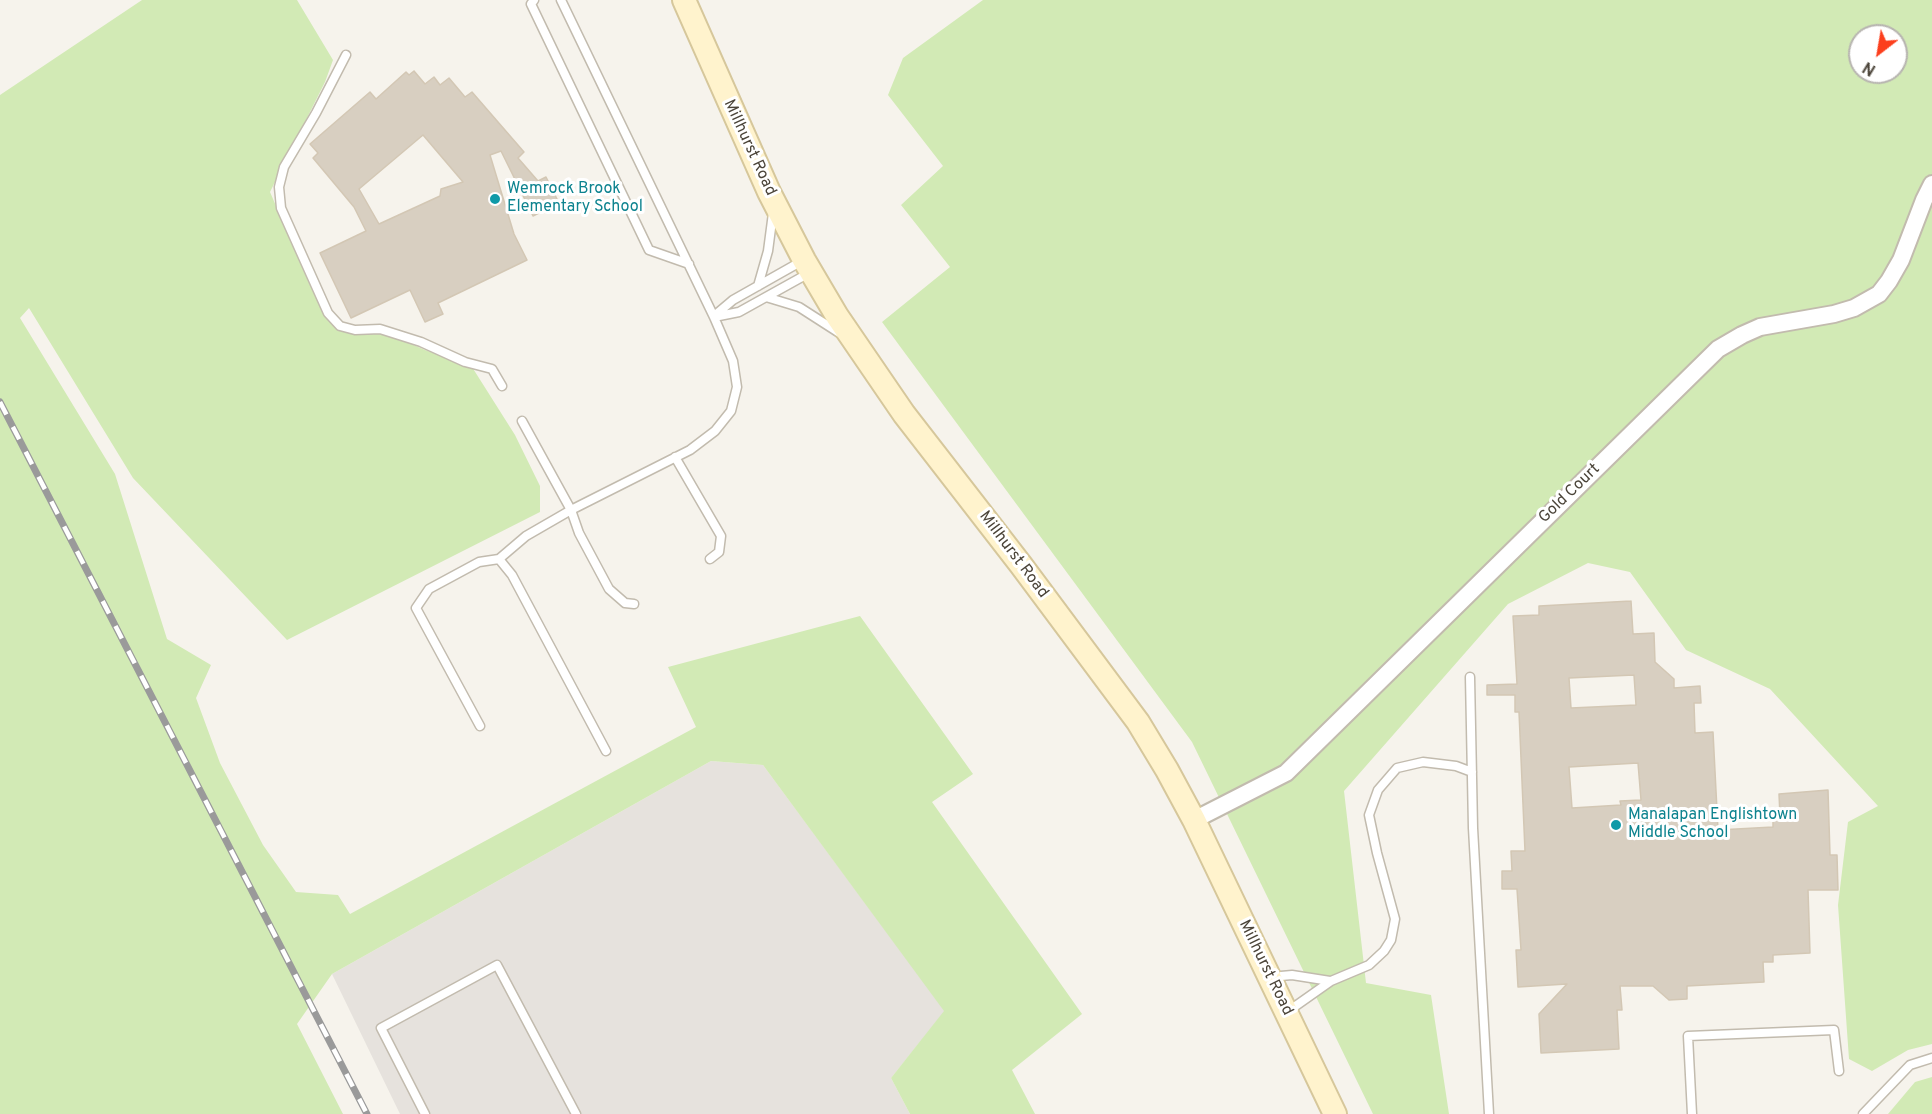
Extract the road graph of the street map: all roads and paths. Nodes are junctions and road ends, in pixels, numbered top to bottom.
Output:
1 (534, 0) edge
2 (561, 0) edge
3 (684, 0) edge
4 (346, 55) dead end
5 (1932, 184) edge
6 (775, 204) junction
7 (689, 264) junction
8 (807, 266) junction
9 (758, 286) junction
10 (766, 297) junction
11 (714, 316) junction
12 (852, 341) junction
13 (502, 386) dead end
14 (522, 422) dead end
15 (675, 457) junction
16 (571, 510) junction
17 (499, 558) junction
18 (710, 559) dead end
19 (634, 604) dead end
20 (1470, 677) dead end
21 (480, 726) dead end
22 (606, 751) dead end
23 (1472, 772) junction
24 (1194, 820) junction
25 (1272, 981) junction
26 (1331, 981) junction
27 (1287, 1012) junction
28 (1932, 1058) edge
29 (1839, 1071) dead end
30 (425, 1114) edge
31 (576, 1114) edge
32 (1335, 1114) edge
33 (1489, 1114) edge
34 (1692, 1114) edge
35 (1863, 1114) edge

1 - 7 lane
2 - 7 lane
3 - 6 street, Millhurst Road
4 - 13 lane
5 - 24 street, Gold Court
6 - 8 street, Millhurst Road
6 - 9 lane
7 - 11 lane
8 - 9 lane
8 - 10 lane
8 - 12 street, Millhurst Road
9 - 11 lane
10 - 11 lane
10 - 12 lane
11 - 15 lane
12 - 24 street, Millhurst Road
14 - 16 lane
15 - 16 lane
15 - 18 lane
16 - 17 lane
16 - 19 lane
17 - 21 lane
17 - 22 lane
20 - 23 lane
23 - 26 lane
23 - 33 lane
24 - 25 street, Millhurst Road
25 - 26 lane
25 - 27 street, Millhurst Road
26 - 27 lane
27 - 32 street, Millhurst Road
28 - 35 lane
29 - 34 lane
30 - 31 lane

